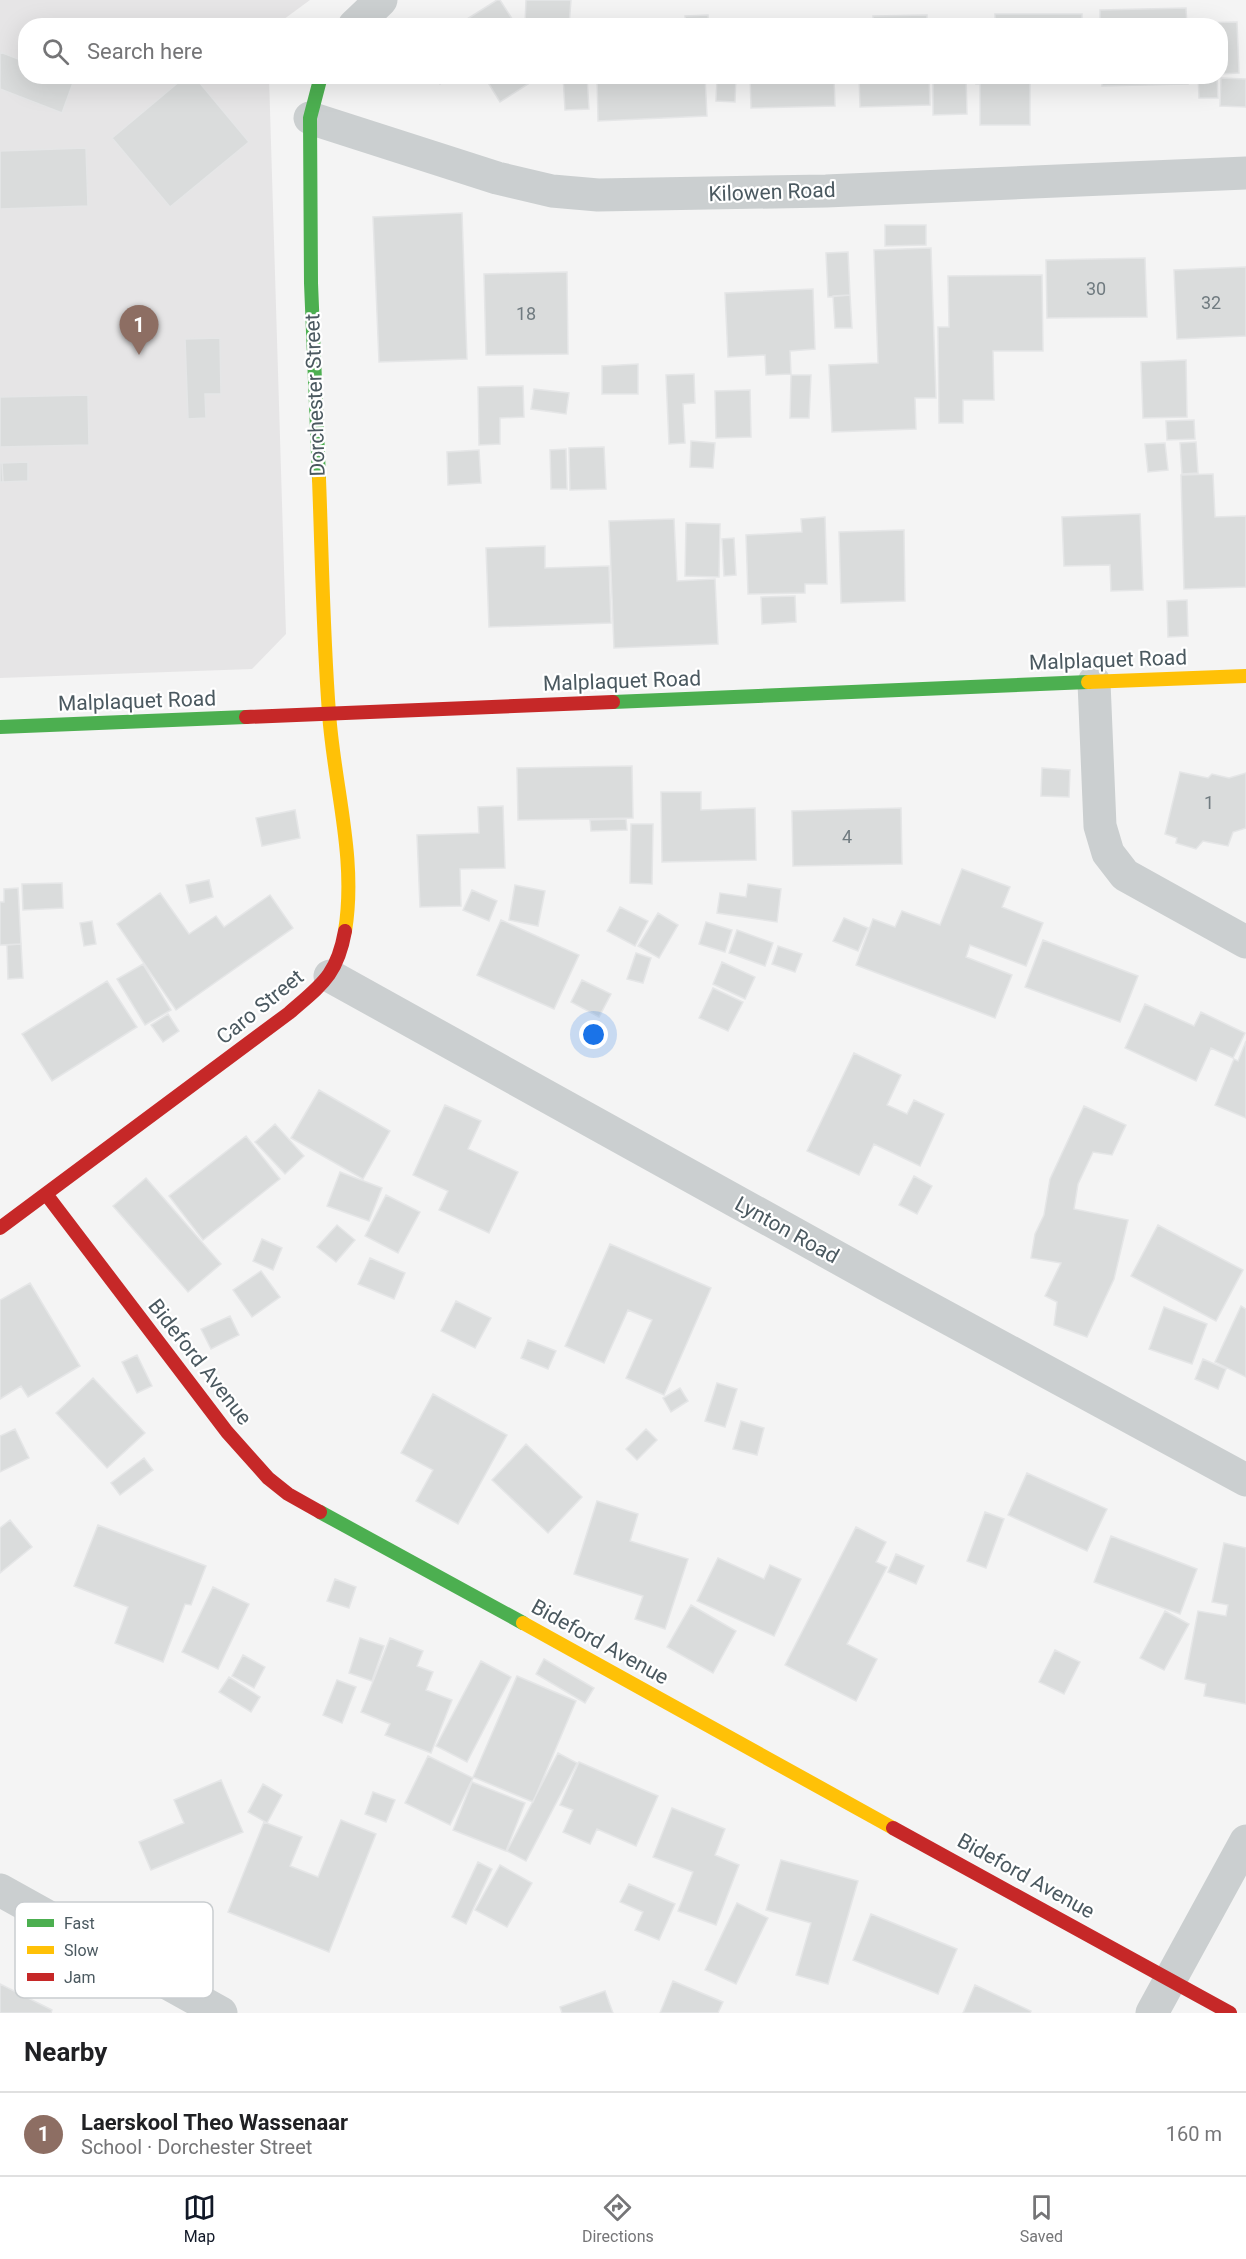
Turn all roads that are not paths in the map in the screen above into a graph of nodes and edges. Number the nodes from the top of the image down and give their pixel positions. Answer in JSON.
{"nodes":[{"id":1,"x":381,"y":0,"type":"edge"},
{"id":2,"x":362,"y":18,"type":"edge"},
{"id":3,"x":319,"y":84,"type":"edge"},
{"id":4,"x":310,"y":118,"type":"junction"},
{"id":5,"x":1246,"y":173,"type":"edge"},
{"id":6,"x":1246,"y":676,"type":"edge"},
{"id":7,"x":1094,"y":682,"type":"junction"},
{"id":8,"x":329,"y":715,"type":"junction"},
{"id":9,"x":0,"y":727,"type":"edge"},
{"id":10,"x":1246,"y":942,"type":"edge"},
{"id":11,"x":330,"y":976,"type":"junction"},
{"id":12,"x":46,"y":1194,"type":"junction"},
{"id":13,"x":0,"y":1228,"type":"edge"},
{"id":14,"x":1246,"y":1480,"type":"edge"},
{"id":15,"x":1246,"y":1841,"type":"edge"},
{"id":16,"x":0,"y":1890,"type":"edge"},
{"id":17,"x":22,"y":1902,"type":"edge"},
{"id":18,"x":1170,"y":1980,"type":"junction"},
{"id":19,"x":194,"y":1998,"type":"edge"},
{"id":20,"x":221,"y":2013,"type":"edge"},
{"id":21,"x":1152,"y":2013,"type":"edge"},
{"id":22,"x":1230,"y":2013,"type":"edge"}],
"edges":[{"from":1,"to":2,"type":"street"},
{"from":3,"to":4,"type":"street","name":"Dorchester Street"},
{"from":4,"to":5,"type":"street","name":"Kilowen Road"},
{"from":4,"to":8,"type":"street","name":"Dorchester Street"},
{"from":6,"to":7,"type":"street","name":"Malplaquet Road"},
{"from":7,"to":8,"type":"street","name":"Malplaquet Road"},
{"from":7,"to":10,"type":"street"},
{"from":8,"to":9,"type":"street","name":"Malplaquet Road"},
{"from":8,"to":11,"type":"street","name":"Caro Street"},
{"from":11,"to":12,"type":"street","name":"Caro Street"},
{"from":11,"to":14,"type":"street","name":"Lynton Road"},
{"from":12,"to":13,"type":"street","name":"Caro Street"},
{"from":12,"to":18,"type":"street","name":"Bideford Avenue"},
{"from":15,"to":18,"type":"street"},
{"from":16,"to":17,"type":"street"},
{"from":18,"to":21,"type":"street"},
{"from":18,"to":22,"type":"street","name":"Bideford Avenue"},
{"from":19,"to":20,"type":"street"}]}
